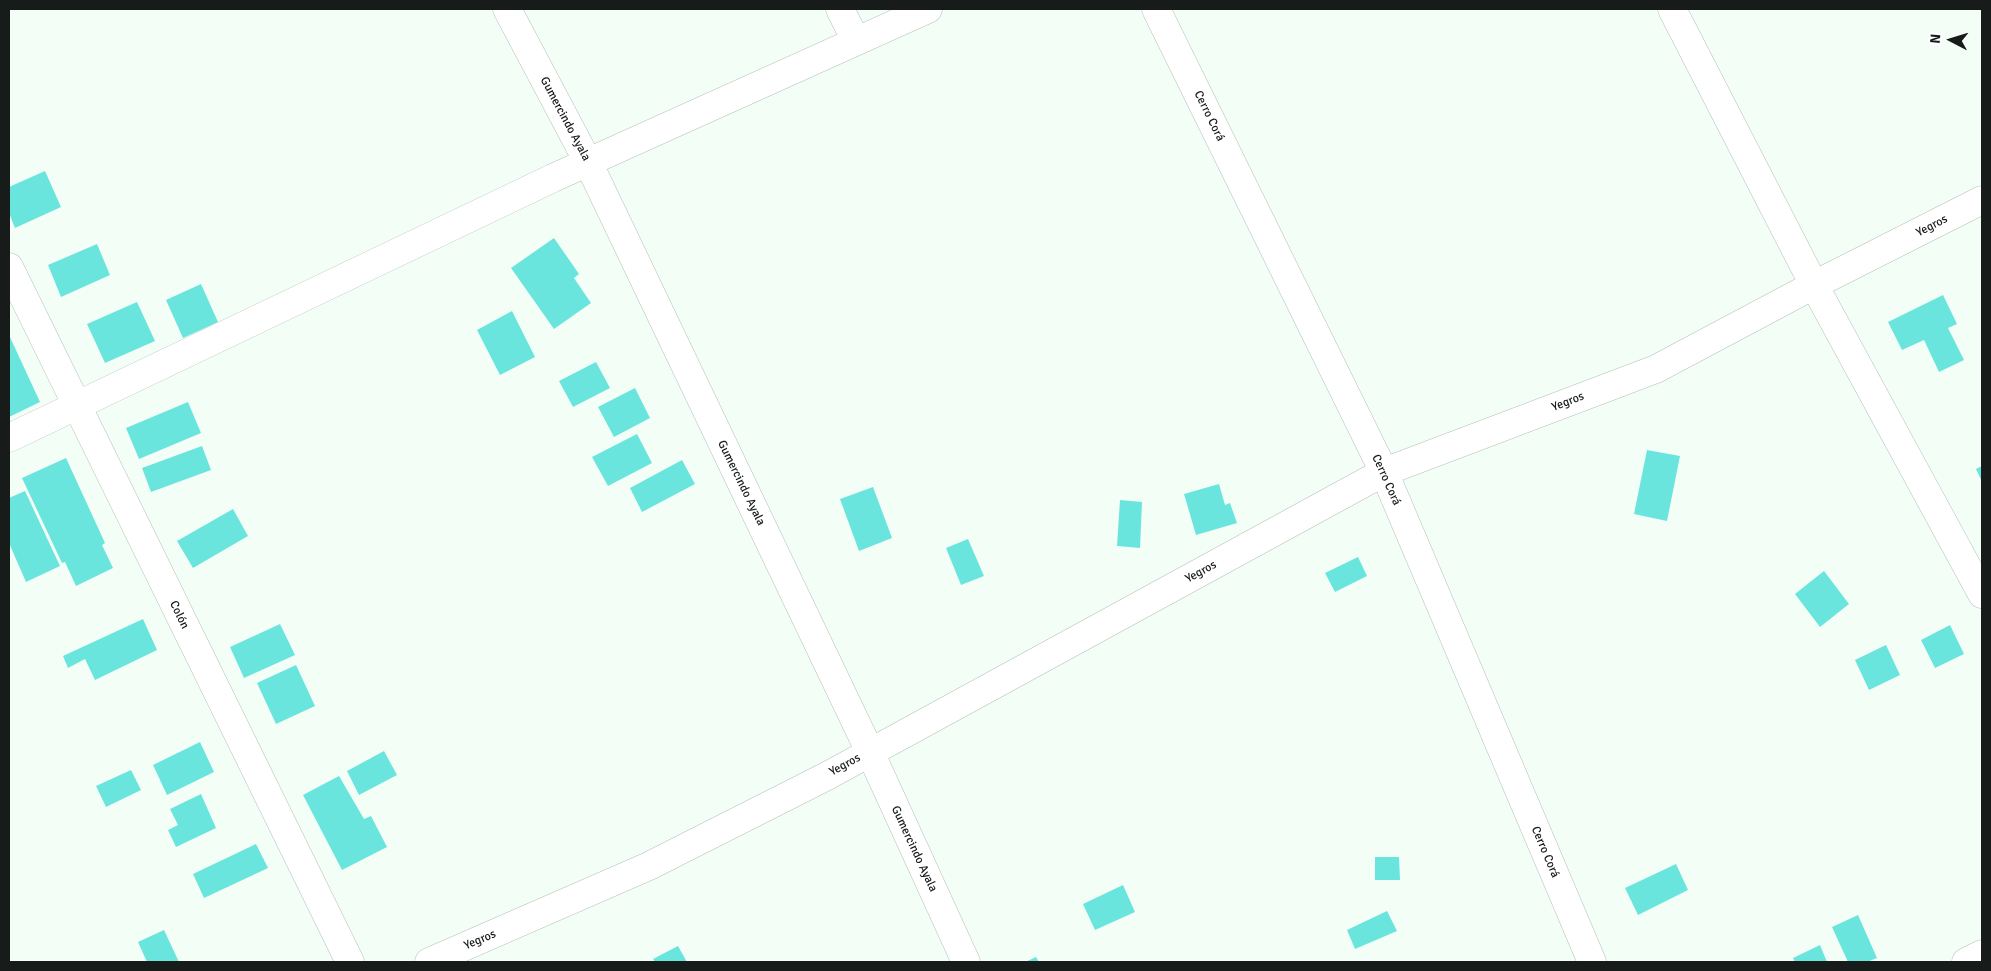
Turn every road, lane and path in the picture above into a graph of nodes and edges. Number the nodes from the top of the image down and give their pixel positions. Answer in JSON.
{"nodes":[{"id":1,"x":507,"y":9,"type":"edge"},
{"id":2,"x":840,"y":9,"type":"edge"},
{"id":3,"x":928,"y":9,"type":"edge"},
{"id":4,"x":1156,"y":9,"type":"edge"},
{"id":5,"x":1672,"y":9,"type":"edge"},
{"id":6,"x":856,"y":42,"type":"junction"},
{"id":7,"x":588,"y":162,"type":"junction"},
{"id":8,"x":1982,"y":200,"type":"edge"},
{"id":9,"x":9,"y":267,"type":"edge"},
{"id":10,"x":1814,"y":285,"type":"junction"},
{"id":11,"x":77,"y":405,"type":"junction"},
{"id":12,"x":9,"y":438,"type":"edge"},
{"id":13,"x":1384,"y":472,"type":"junction"},
{"id":14,"x":1982,"y":594,"type":"edge"},
{"id":15,"x":870,"y":752,"type":"junction"},
{"id":16,"x":1982,"y":954,"type":"edge"},
{"id":17,"x":350,"y":962,"type":"edge"},
{"id":18,"x":428,"y":962,"type":"edge"},
{"id":19,"x":966,"y":962,"type":"edge"},
{"id":20,"x":1592,"y":962,"type":"edge"},
{"id":21,"x":1966,"y":962,"type":"edge"}],
"edges":[{"from":1,"to":7,"type":"street","name":"Gumercindo Ayala"},
{"from":2,"to":6,"type":"street"},
{"from":3,"to":6,"type":"street"},
{"from":4,"to":13,"type":"street","name":"Cerro Corá"},
{"from":5,"to":10,"type":"street"},
{"from":6,"to":7,"type":"street"},
{"from":7,"to":11,"type":"street"},
{"from":7,"to":15,"type":"street","name":"Gumercindo Ayala"},
{"from":8,"to":10,"type":"street","name":"Yegros"},
{"from":9,"to":11,"type":"street","name":"Colón"},
{"from":10,"to":13,"type":"street","name":"Yegros"},
{"from":10,"to":14,"type":"street"},
{"from":11,"to":12,"type":"street"},
{"from":11,"to":17,"type":"street","name":"Colón"},
{"from":13,"to":15,"type":"street","name":"Yegros"},
{"from":13,"to":20,"type":"street","name":"Cerro Corá"},
{"from":15,"to":18,"type":"street","name":"Yegros"},
{"from":15,"to":19,"type":"street","name":"Gumercindo Ayala"},
{"from":16,"to":21,"type":"street"}]}
